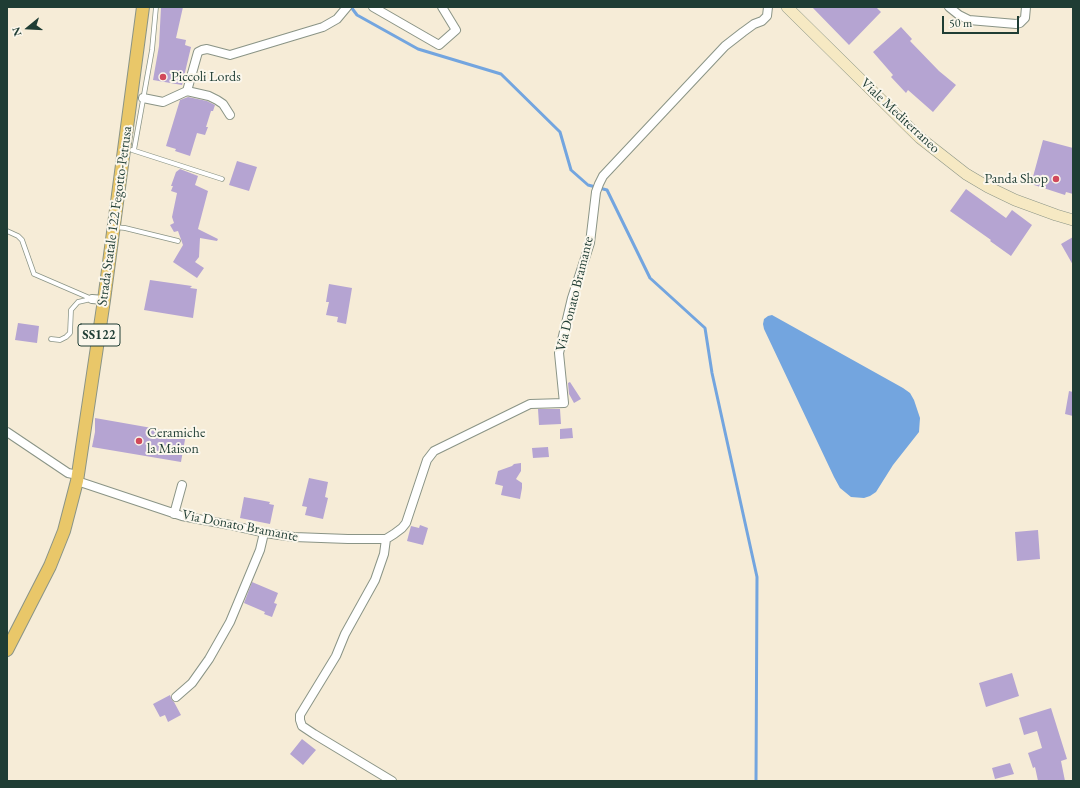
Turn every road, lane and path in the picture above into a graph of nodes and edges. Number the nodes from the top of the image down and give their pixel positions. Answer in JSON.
{"nodes":[{"id":1,"x":143,"y":7,"type":"edge"},
{"id":2,"x":156,"y":7,"type":"edge"},
{"id":3,"x":347,"y":7,"type":"edge"},
{"id":4,"x":373,"y":7,"type":"edge"},
{"id":5,"x":442,"y":7,"type":"edge"},
{"id":6,"x":768,"y":7,"type":"edge"},
{"id":7,"x":787,"y":7,"type":"edge"},
{"id":8,"x":949,"y":7,"type":"edge"},
{"id":9,"x":1026,"y":7,"type":"edge"},
{"id":10,"x":187,"y":91,"type":"junction"},
{"id":11,"x":143,"y":98,"type":"junction"},
{"id":12,"x":230,"y":115,"type":"dead end"},
{"id":13,"x":129,"y":150,"type":"junction"},
{"id":14,"x":222,"y":179,"type":"dead end"},
{"id":15,"x":1073,"y":220,"type":"edge"},
{"id":16,"x":114,"y":227,"type":"junction"},
{"id":17,"x":7,"y":231,"type":"edge"},
{"id":18,"x":178,"y":241,"type":"dead end"},
{"id":19,"x":92,"y":299,"type":"junction"},
{"id":20,"x":104,"y":300,"type":"junction"},
{"id":21,"x":51,"y":339,"type":"dead end"},
{"id":22,"x":7,"y":432,"type":"edge"},
{"id":23,"x":77,"y":478,"type":"junction"},
{"id":24,"x":182,"y":485,"type":"dead end"},
{"id":25,"x":174,"y":514,"type":"junction"},
{"id":26,"x":264,"y":533,"type":"junction"},
{"id":27,"x":386,"y":539,"type":"junction"},
{"id":28,"x":7,"y":650,"type":"edge"},
{"id":29,"x":176,"y":696,"type":"dead end"},
{"id":30,"x":392,"y":781,"type":"edge"}],
"edges":[{"from":1,"to":13,"type":"main road","name":"Strada Statale 122 Fegotto-Petrusa","number":"SS122"},
{"from":2,"to":11,"type":"lane"},
{"from":3,"to":10,"type":"street"},
{"from":4,"to":5,"type":"street"},
{"from":6,"to":27,"type":"street","name":"Via Donato Bramante"},
{"from":7,"to":15,"type":"street","name":"Viale Mediterraneo"},
{"from":8,"to":9,"type":"street"},
{"from":10,"to":11,"type":"street"},
{"from":10,"to":12,"type":"street"},
{"from":11,"to":13,"type":"lane"},
{"from":13,"to":14,"type":"lane"},
{"from":13,"to":16,"type":"main road","name":"Strada Statale 122 Fegotto-Petrusa","number":"SS122"},
{"from":16,"to":18,"type":"lane"},
{"from":16,"to":20,"type":"main road","name":"Strada Statale 122 Fegotto-Petrusa","number":"SS122"},
{"from":17,"to":19,"type":"lane"},
{"from":19,"to":20,"type":"street"},
{"from":19,"to":21,"type":"lane"},
{"from":20,"to":23,"type":"main road","name":"Strada Statale 122 Fegotto-Petrusa","number":"SS122"},
{"from":22,"to":23,"type":"street","name":"Via Donato Bramante"},
{"from":23,"to":25,"type":"street","name":"Via Donato Bramante"},
{"from":23,"to":28,"type":"main road","name":"Strada Statale 122 Fegotto-Petrusa","number":"SS122"},
{"from":24,"to":25,"type":"street"},
{"from":25,"to":26,"type":"street","name":"Via Donato Bramante"},
{"from":26,"to":27,"type":"street","name":"Via Donato Bramante"},
{"from":26,"to":29,"type":"street"},
{"from":27,"to":30,"type":"street"}]}
